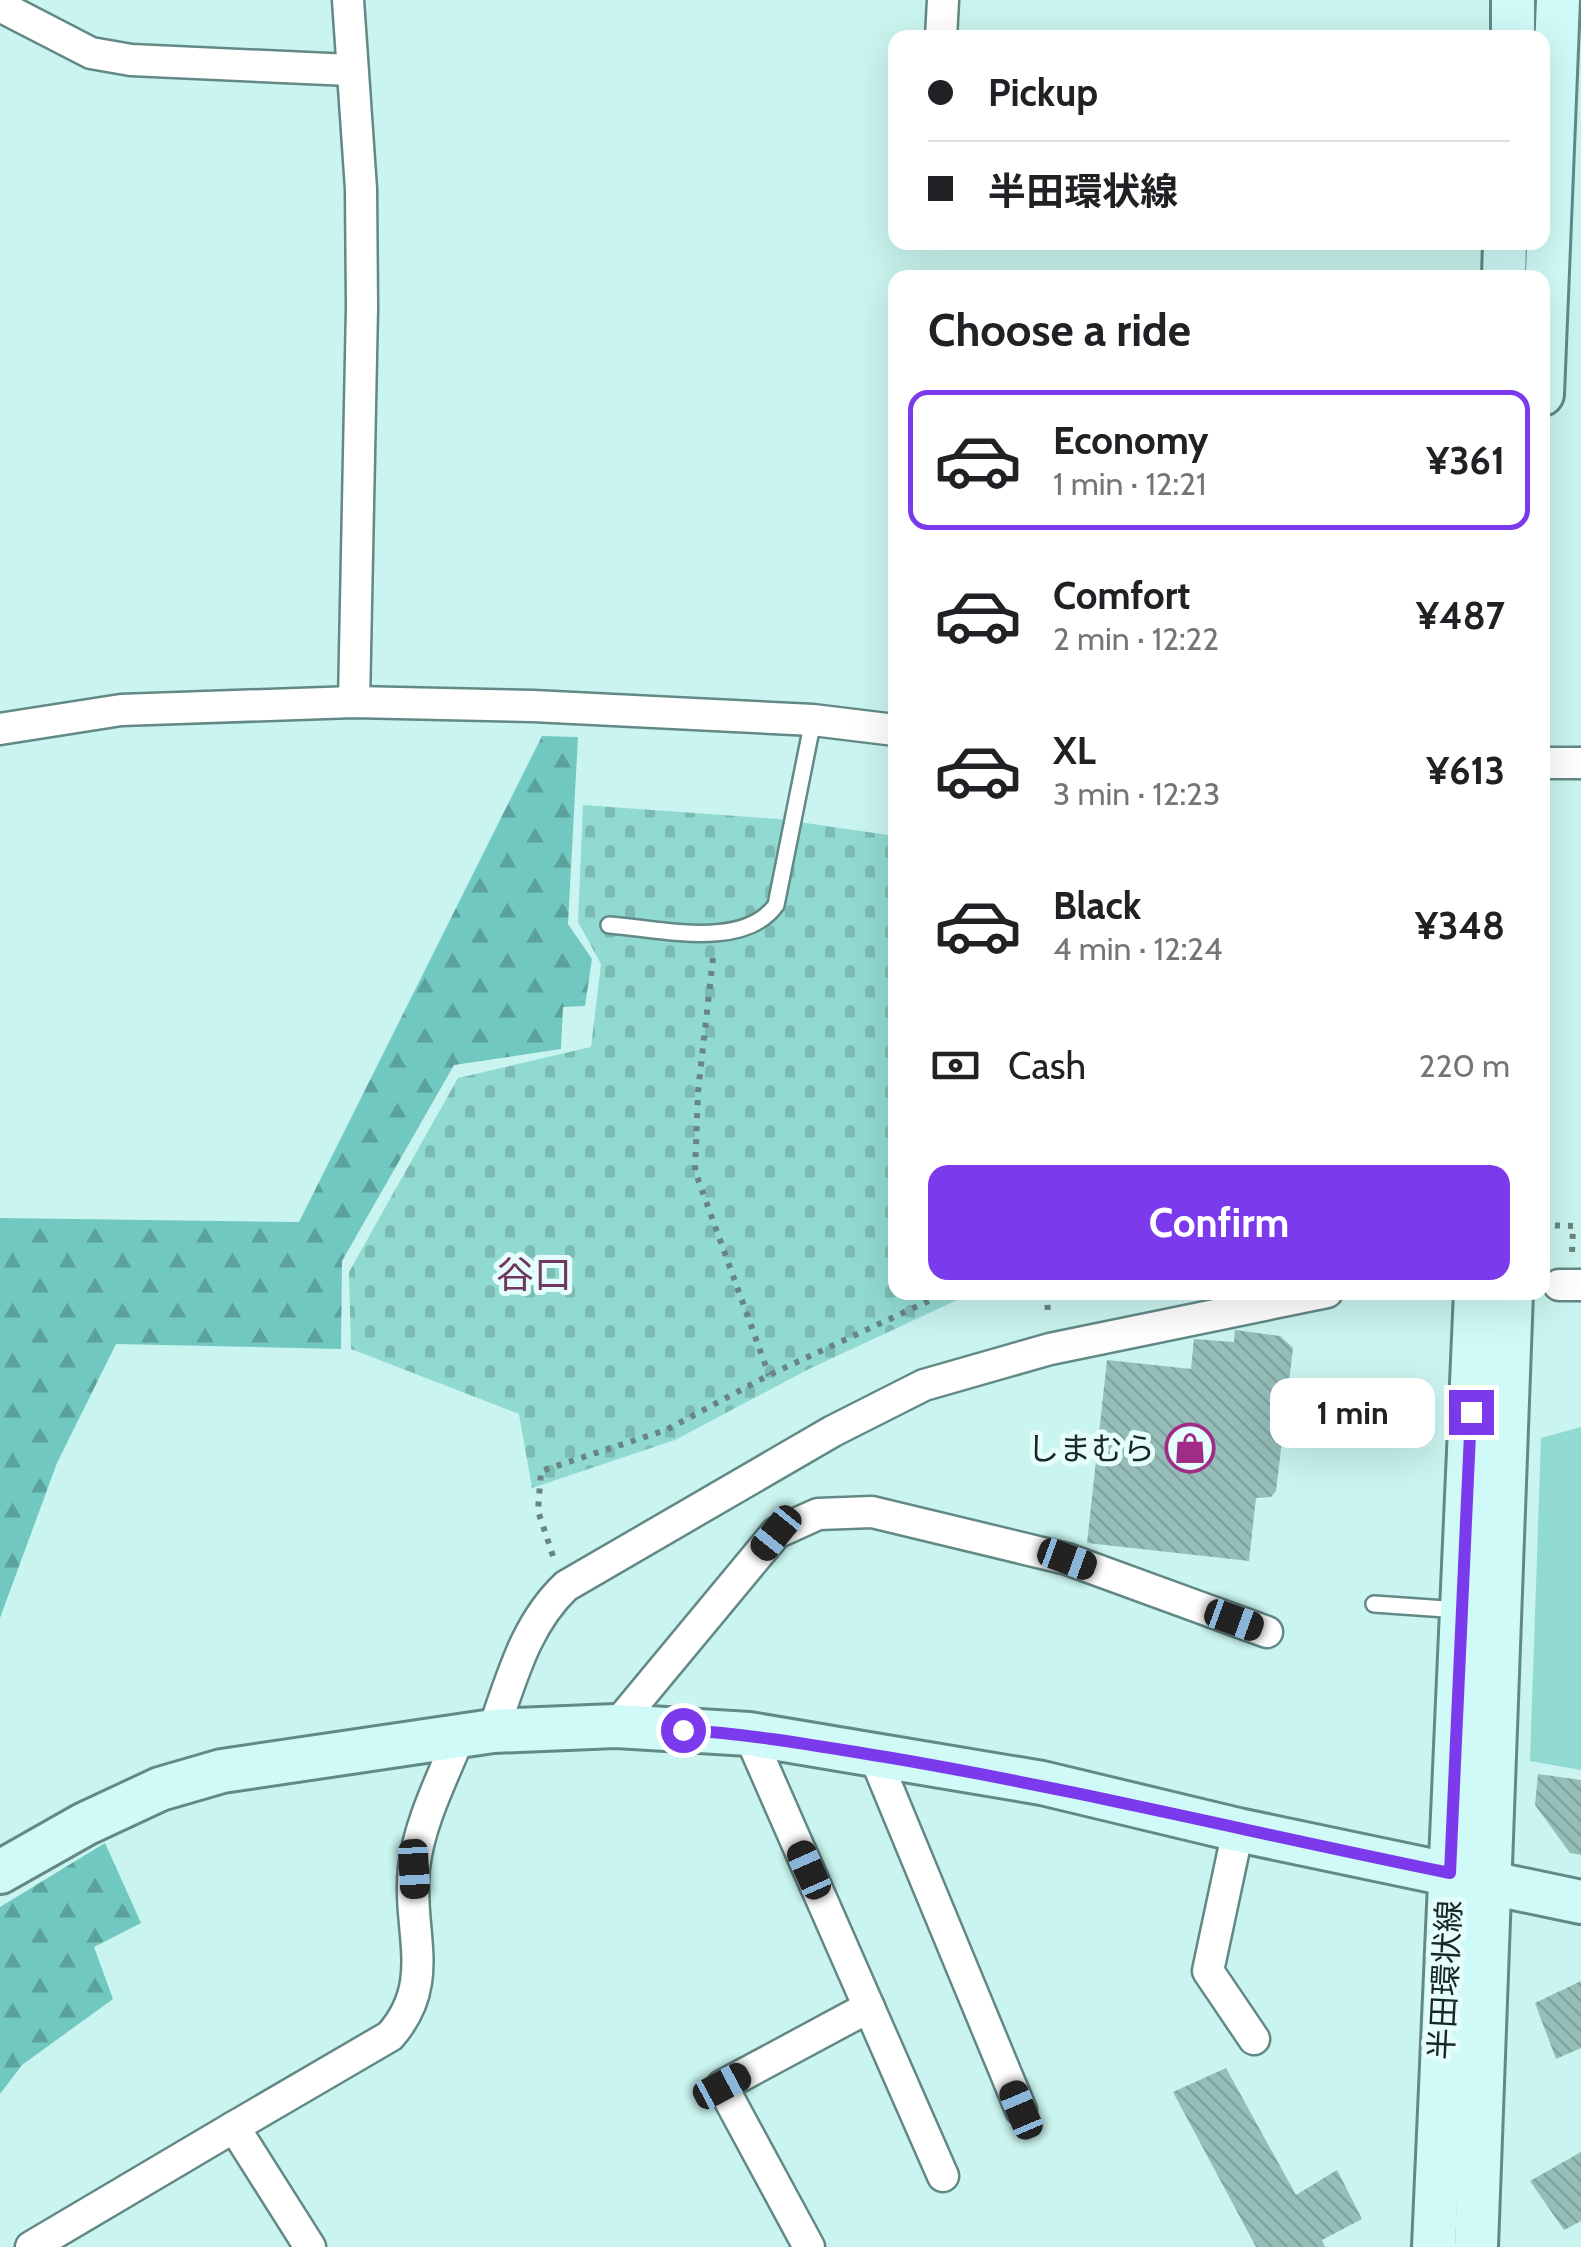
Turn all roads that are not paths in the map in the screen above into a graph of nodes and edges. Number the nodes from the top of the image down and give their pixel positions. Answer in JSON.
{"nodes":[{"id":1,"x":348,"y":0,"type":"edge"},
{"id":2,"x":944,"y":0,"type":"edge"},
{"id":3,"x":1513,"y":0,"type":"edge"},
{"id":4,"x":1558,"y":0,"type":"edge"},
{"id":5,"x":0,"y":6,"type":"edge"},
{"id":6,"x":942,"y":30,"type":"edge"},
{"id":7,"x":1513,"y":30,"type":"edge"},
{"id":8,"x":350,"y":70,"type":"junction"},
{"id":9,"x":1550,"y":197,"type":"edge"},
{"id":10,"x":354,"y":702,"type":"junction"},
{"id":11,"x":813,"y":720,"type":"junction"},
{"id":12,"x":0,"y":729,"type":"edge"},
{"id":13,"x":888,"y":729,"type":"edge"},
{"id":14,"x":1550,"y":763,"type":"edge"},
{"id":15,"x":1581,"y":764,"type":"edge"},
{"id":16,"x":609,"y":925,"type":"dead end"},
{"id":17,"x":1288,"y":1300,"type":"edge"},
{"id":18,"x":1476,"y":1300,"type":"edge"},
{"id":19,"x":1510,"y":1300,"type":"edge"},
{"id":20,"x":1374,"y":1604,"type":"dead end"},
{"id":21,"x":1462,"y":1610,"type":"junction"},
{"id":22,"x":1267,"y":1632,"type":"dead end"},
{"id":23,"x":616,"y":1726,"type":"junction"},
{"id":24,"x":476,"y":1734,"type":"junction"},
{"id":25,"x":750,"y":1734,"type":"junction"},
{"id":26,"x":874,"y":1756,"type":"junction"},
{"id":27,"x":1238,"y":1830,"type":"junction"},
{"id":28,"x":0,"y":1872,"type":"edge"},
{"id":29,"x":1470,"y":1877,"type":"junction"},
{"id":30,"x":1581,"y":1902,"type":"edge"},
{"id":31,"x":869,"y":2007,"type":"junction"},
{"id":32,"x":1254,"y":2039,"type":"dead end"},
{"id":33,"x":1021,"y":2110,"type":"dead end"},
{"id":34,"x":234,"y":2127,"type":"junction"},
{"id":35,"x":943,"y":2176,"type":"dead end"},
{"id":36,"x":31,"y":2247,"type":"edge"},
{"id":37,"x":310,"y":2247,"type":"edge"},
{"id":38,"x":809,"y":2247,"type":"edge"},
{"id":39,"x":1434,"y":2247,"type":"edge"},
{"id":40,"x":1476,"y":2247,"type":"edge"}],
"edges":[{"from":1,"to":8,"type":"street"},
{"from":2,"to":6,"type":"street"},
{"from":3,"to":7,"type":"main road"},
{"from":4,"to":9,"type":"main road"},
{"from":5,"to":8,"type":"street"},
{"from":8,"to":10,"type":"street"},
{"from":10,"to":11,"type":"street"},
{"from":10,"to":12,"type":"street"},
{"from":11,"to":13,"type":"street"},
{"from":11,"to":16,"type":"lane"},
{"from":14,"to":15,"type":"street"},
{"from":17,"to":24,"type":"street"},
{"from":18,"to":21,"type":"main road","name":"半田環状線"},
{"from":19,"to":29,"type":"main road","name":"半田環状線"},
{"from":20,"to":21,"type":"lane"},
{"from":21,"to":29,"type":"main road","name":"半田環状線"},
{"from":22,"to":23,"type":"street"},
{"from":23,"to":24,"type":"main road"},
{"from":23,"to":25,"type":"main road"},
{"from":24,"to":28,"type":"main road"},
{"from":24,"to":34,"type":"street"},
{"from":25,"to":26,"type":"main road"},
{"from":25,"to":31,"type":"street"},
{"from":26,"to":27,"type":"main road"},
{"from":26,"to":33,"type":"street"},
{"from":27,"to":29,"type":"main road"},
{"from":27,"to":32,"type":"street"},
{"from":29,"to":30,"type":"main road"},
{"from":29,"to":39,"type":"main road","name":"半田環状線"},
{"from":29,"to":40,"type":"main road","name":"半田環状線"},
{"from":31,"to":35,"type":"street"},
{"from":31,"to":38,"type":"street"},
{"from":34,"to":36,"type":"street"},
{"from":34,"to":37,"type":"street"}]}
